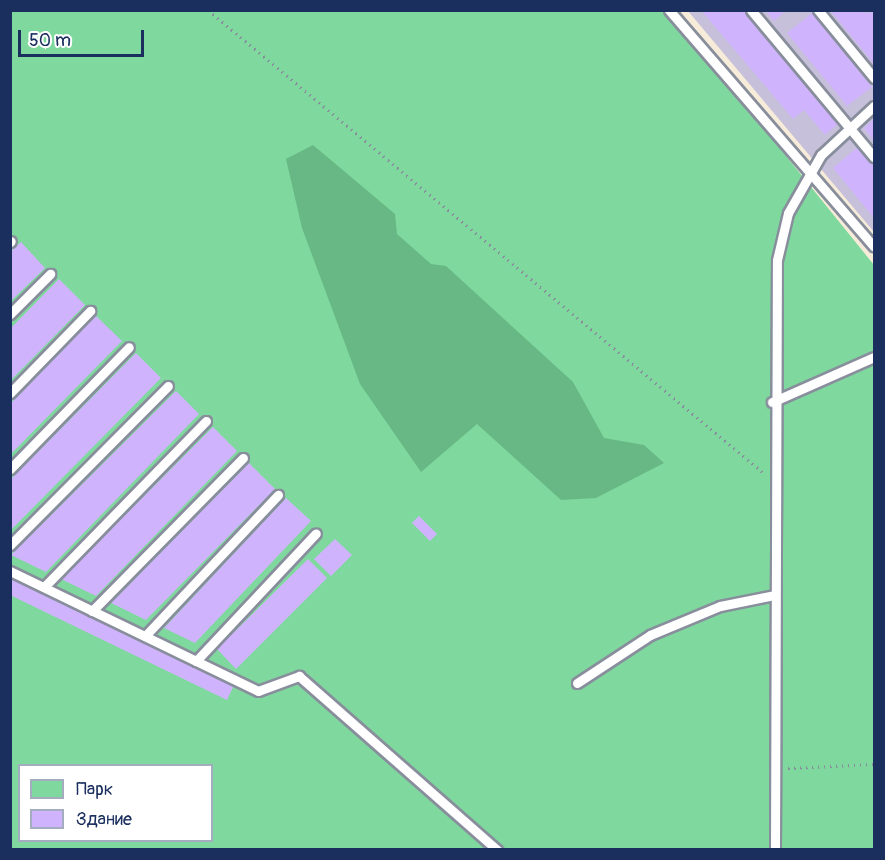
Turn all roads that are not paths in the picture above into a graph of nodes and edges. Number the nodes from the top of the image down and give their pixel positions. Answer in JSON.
{"nodes":[{"id":1,"x":669,"y":10,"type":"edge"},
{"id":2,"x":752,"y":10,"type":"edge"},
{"id":3,"x":818,"y":10,"type":"edge"},
{"id":4,"x":874,"y":78,"type":"edge"},
{"id":5,"x":874,"y":106,"type":"edge"},
{"id":6,"x":850,"y":128,"type":"junction"},
{"id":7,"x":874,"y":157,"type":"edge"},
{"id":8,"x":813,"y":172,"type":"junction"},
{"id":9,"x":874,"y":248,"type":"edge"},
{"id":10,"x":50,"y":274,"type":"dead end"},
{"id":11,"x":90,"y":311,"type":"dead end"},
{"id":12,"x":10,"y":314,"type":"edge"},
{"id":13,"x":129,"y":347,"type":"dead end"},
{"id":14,"x":874,"y":357,"type":"edge"},
{"id":15,"x":168,"y":386,"type":"dead end"},
{"id":16,"x":10,"y":393,"type":"edge"},
{"id":17,"x":772,"y":402,"type":"junction"},
{"id":18,"x":206,"y":421,"type":"dead end"},
{"id":19,"x":243,"y":458,"type":"dead end"},
{"id":20,"x":10,"y":469,"type":"edge"},
{"id":21,"x":278,"y":495,"type":"dead end"},
{"id":22,"x":316,"y":533,"type":"dead end"},
{"id":23,"x":10,"y":545,"type":"edge"},
{"id":24,"x":10,"y":570,"type":"edge"},
{"id":25,"x":44,"y":587,"type":"junction"},
{"id":26,"x":774,"y":595,"type":"junction"},
{"id":27,"x":92,"y":611,"type":"junction"},
{"id":28,"x":145,"y":636,"type":"junction"},
{"id":29,"x":196,"y":661,"type":"junction"},
{"id":30,"x":578,"y":683,"type":"dead end"},
{"id":31,"x":498,"y":849,"type":"edge"},
{"id":32,"x":775,"y":849,"type":"edge"}],
"edges":[{"from":1,"to":8,"type":"lane"},
{"from":2,"to":6,"type":"lane"},
{"from":3,"to":4,"type":"lane"},
{"from":5,"to":6,"type":"lane"},
{"from":6,"to":7,"type":"lane"},
{"from":6,"to":8,"type":"lane"},
{"from":8,"to":9,"type":"lane"},
{"from":8,"to":17,"type":"lane"},
{"from":10,"to":12,"type":"lane"},
{"from":11,"to":16,"type":"lane"},
{"from":13,"to":20,"type":"lane"},
{"from":14,"to":17,"type":"lane"},
{"from":15,"to":23,"type":"lane"},
{"from":17,"to":26,"type":"lane"},
{"from":18,"to":25,"type":"lane"},
{"from":19,"to":27,"type":"lane"},
{"from":21,"to":28,"type":"lane"},
{"from":22,"to":29,"type":"lane"},
{"from":24,"to":25,"type":"lane"},
{"from":25,"to":27,"type":"lane"},
{"from":26,"to":30,"type":"lane"},
{"from":26,"to":32,"type":"lane"},
{"from":27,"to":28,"type":"lane"},
{"from":28,"to":29,"type":"lane"},
{"from":29,"to":31,"type":"lane"}]}
